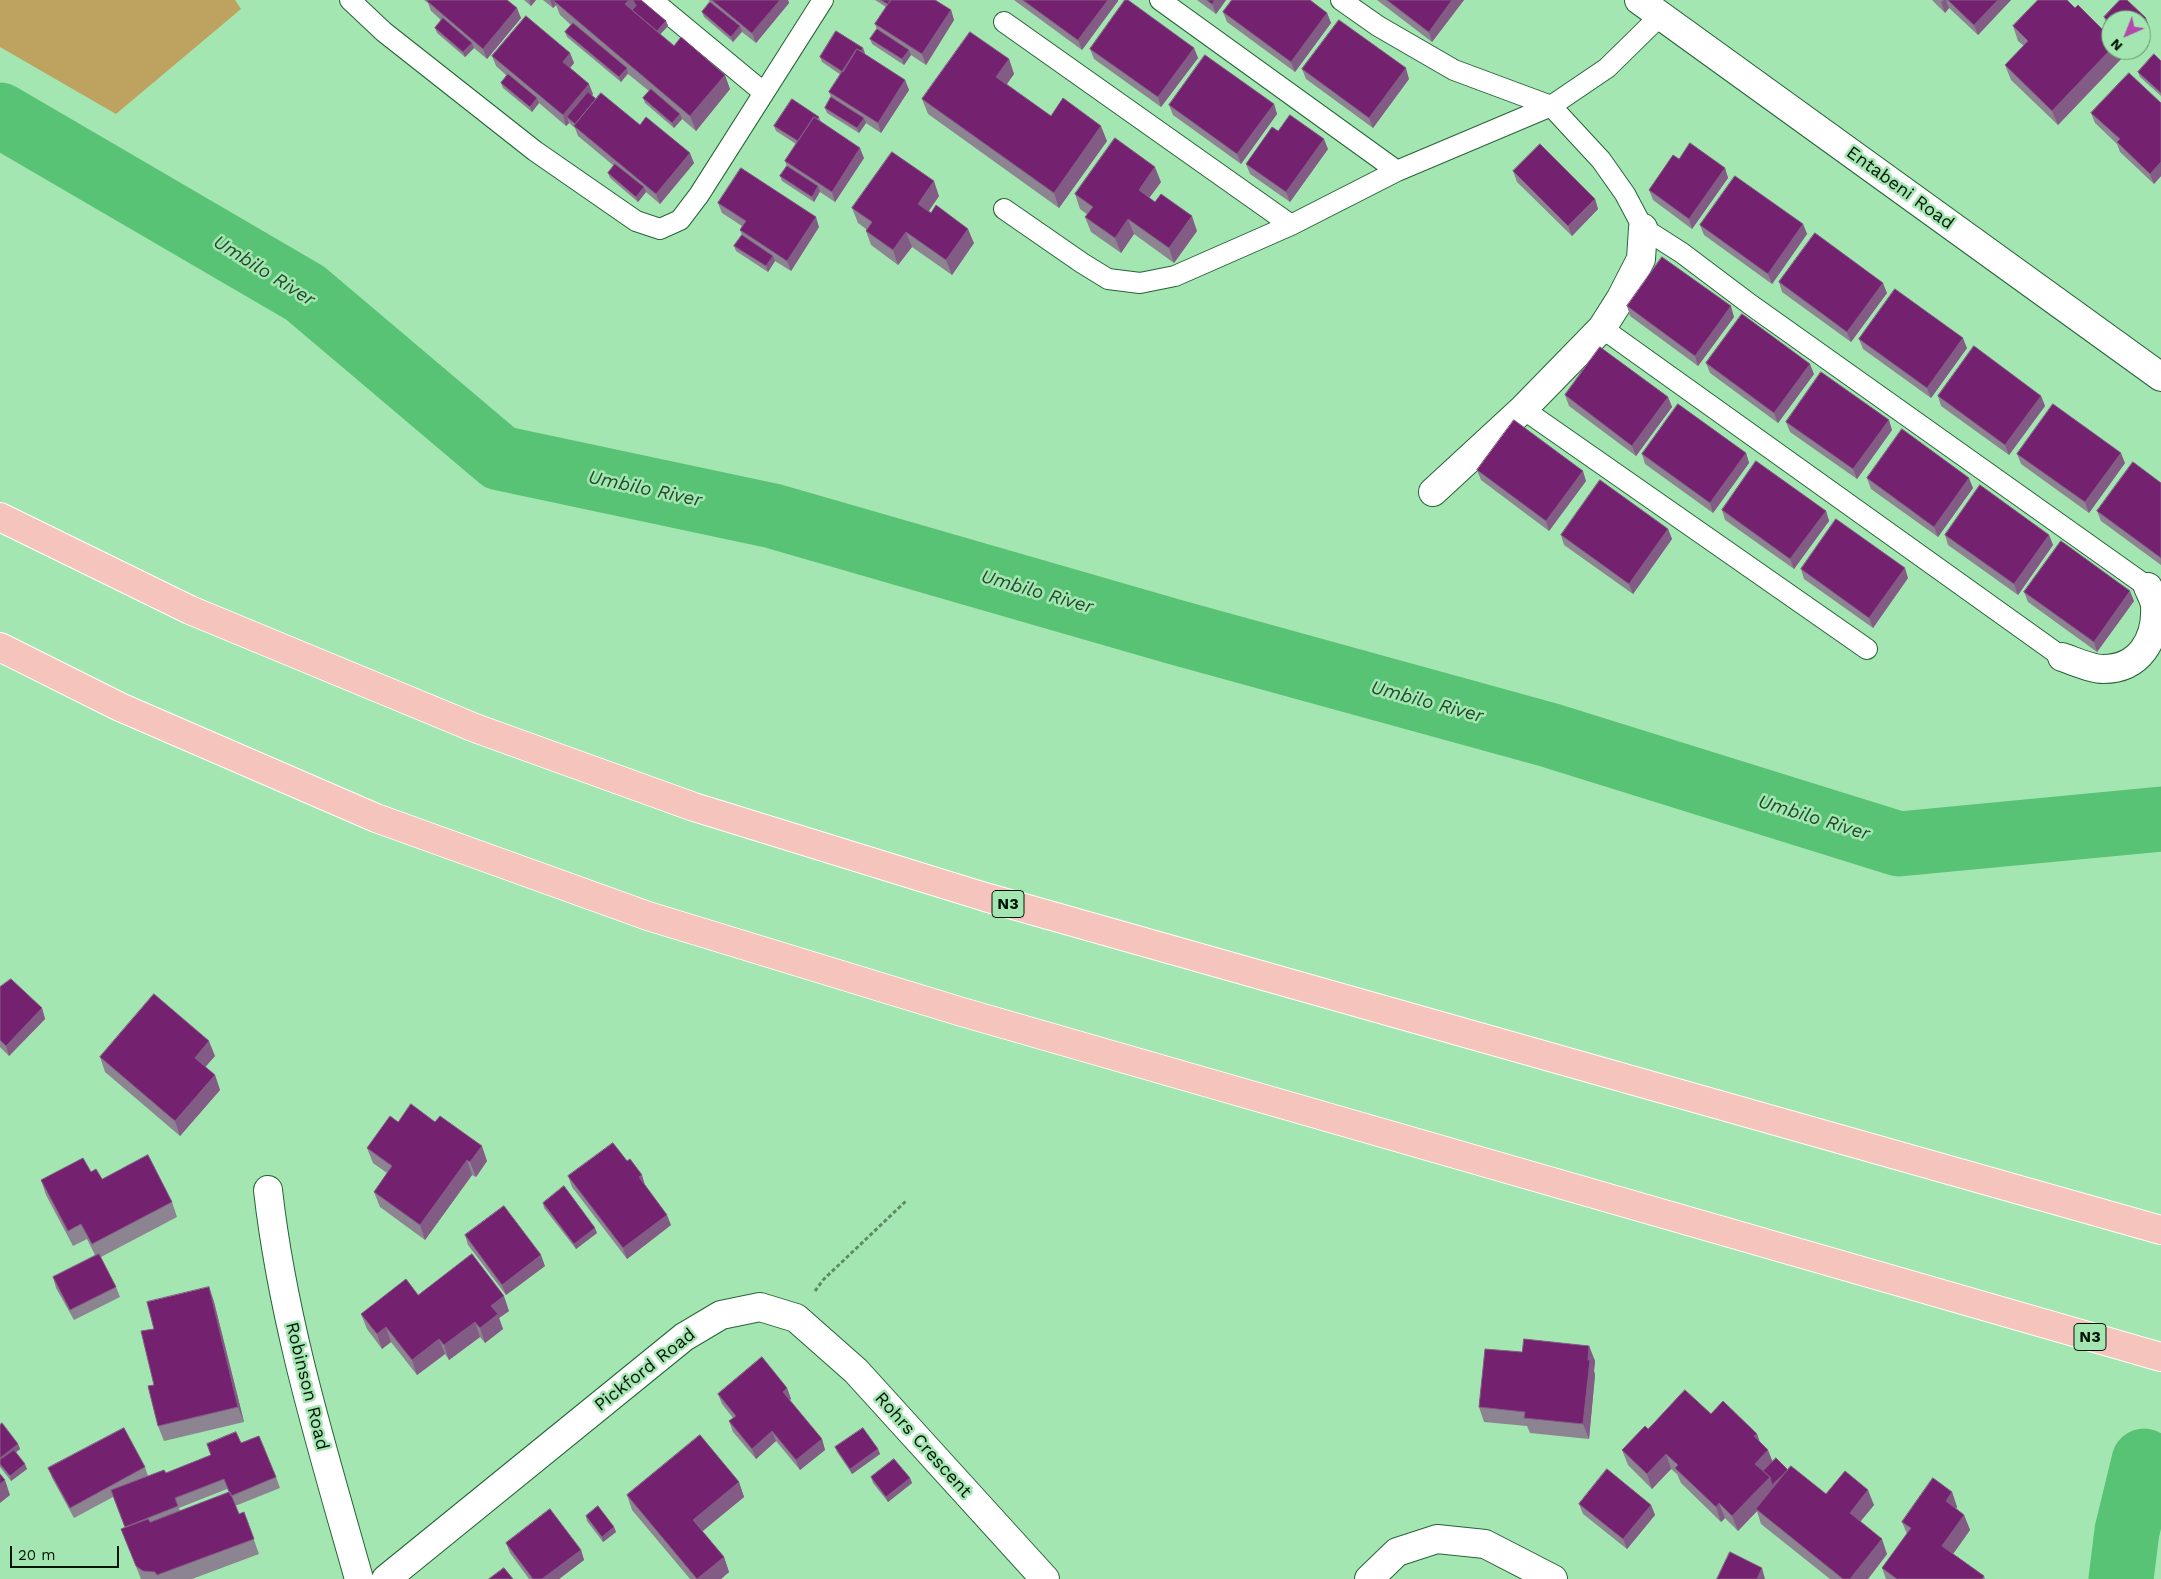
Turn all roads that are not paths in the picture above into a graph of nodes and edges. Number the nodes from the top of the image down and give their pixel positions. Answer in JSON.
{"nodes":[{"id":1,"x":350,"y":0,"type":"edge"},
{"id":2,"x":652,"y":0,"type":"edge"},
{"id":3,"x":823,"y":0,"type":"edge"},
{"id":4,"x":1160,"y":0,"type":"edge"},
{"id":5,"x":1341,"y":0,"type":"edge"},
{"id":6,"x":1650,"y":8,"type":"edge"},
{"id":7,"x":1004,"y":22,"type":"dead end"},
{"id":8,"x":763,"y":92,"type":"junction"},
{"id":9,"x":1551,"y":106,"type":"junction"},
{"id":10,"x":1397,"y":171,"type":"junction"},
{"id":11,"x":1004,"y":209,"type":"dead end"},
{"id":12,"x":1291,"y":225,"type":"junction"},
{"id":13,"x":1643,"y":228,"type":"junction"},
{"id":14,"x":1602,"y":328,"type":"junction"},
{"id":15,"x":2161,"y":377,"type":"edge"},
{"id":16,"x":1523,"y":410,"type":"junction"},
{"id":17,"x":1433,"y":492,"type":"dead end"},
{"id":18,"x":0,"y":517,"type":"edge"},
{"id":19,"x":2148,"y":587,"type":"joint"},
{"id":20,"x":0,"y":647,"type":"edge"},
{"id":21,"x":1866,"y":649,"type":"dead end"},
{"id":22,"x":2062,"y":657,"type":"joint"},
{"id":23,"x":268,"y":1190,"type":"dead end"},
{"id":24,"x":2161,"y":1230,"type":"edge"},
{"id":25,"x":796,"y":1318,"type":"joint"},
{"id":26,"x":2161,"y":1357,"type":"edge"},
{"id":27,"x":359,"y":1579,"type":"edge"},
{"id":28,"x":386,"y":1579,"type":"edge"},
{"id":29,"x":1045,"y":1579,"type":"edge"},
{"id":30,"x":1369,"y":1579,"type":"edge"},
{"id":31,"x":1553,"y":1579,"type":"edge"}],
"edges":[{"from":1,"to":8,"type":"lane"},
{"from":2,"to":8,"type":"lane"},
{"from":3,"to":8,"type":"lane"},
{"from":4,"to":10,"type":"lane"},
{"from":5,"to":9,"type":"lane"},
{"from":6,"to":9,"type":"lane"},
{"from":6,"to":15,"type":"street","name":"Entabeni Road"},
{"from":7,"to":12,"type":"lane"},
{"from":9,"to":10,"type":"lane"},
{"from":9,"to":13,"type":"lane"},
{"from":10,"to":12,"type":"lane"},
{"from":11,"to":12,"type":"lane"},
{"from":13,"to":14,"type":"street"},
{"from":13,"to":19,"type":"lane"},
{"from":14,"to":16,"type":"street"},
{"from":14,"to":22,"type":"lane"},
{"from":16,"to":17,"type":"street"},
{"from":16,"to":21,"type":"lane"},
{"from":18,"to":24,"type":"highway","number":"N3"},
{"from":19,"to":22,"type":"street"},
{"from":20,"to":26,"type":"highway","number":"N3"},
{"from":23,"to":27,"type":"street","name":"Robinson Road"},
{"from":25,"to":28,"type":"street","name":"Pickford Road"},
{"from":25,"to":29,"type":"street","name":"Rohrs Crescent"},
{"from":30,"to":31,"type":"street"}]}
